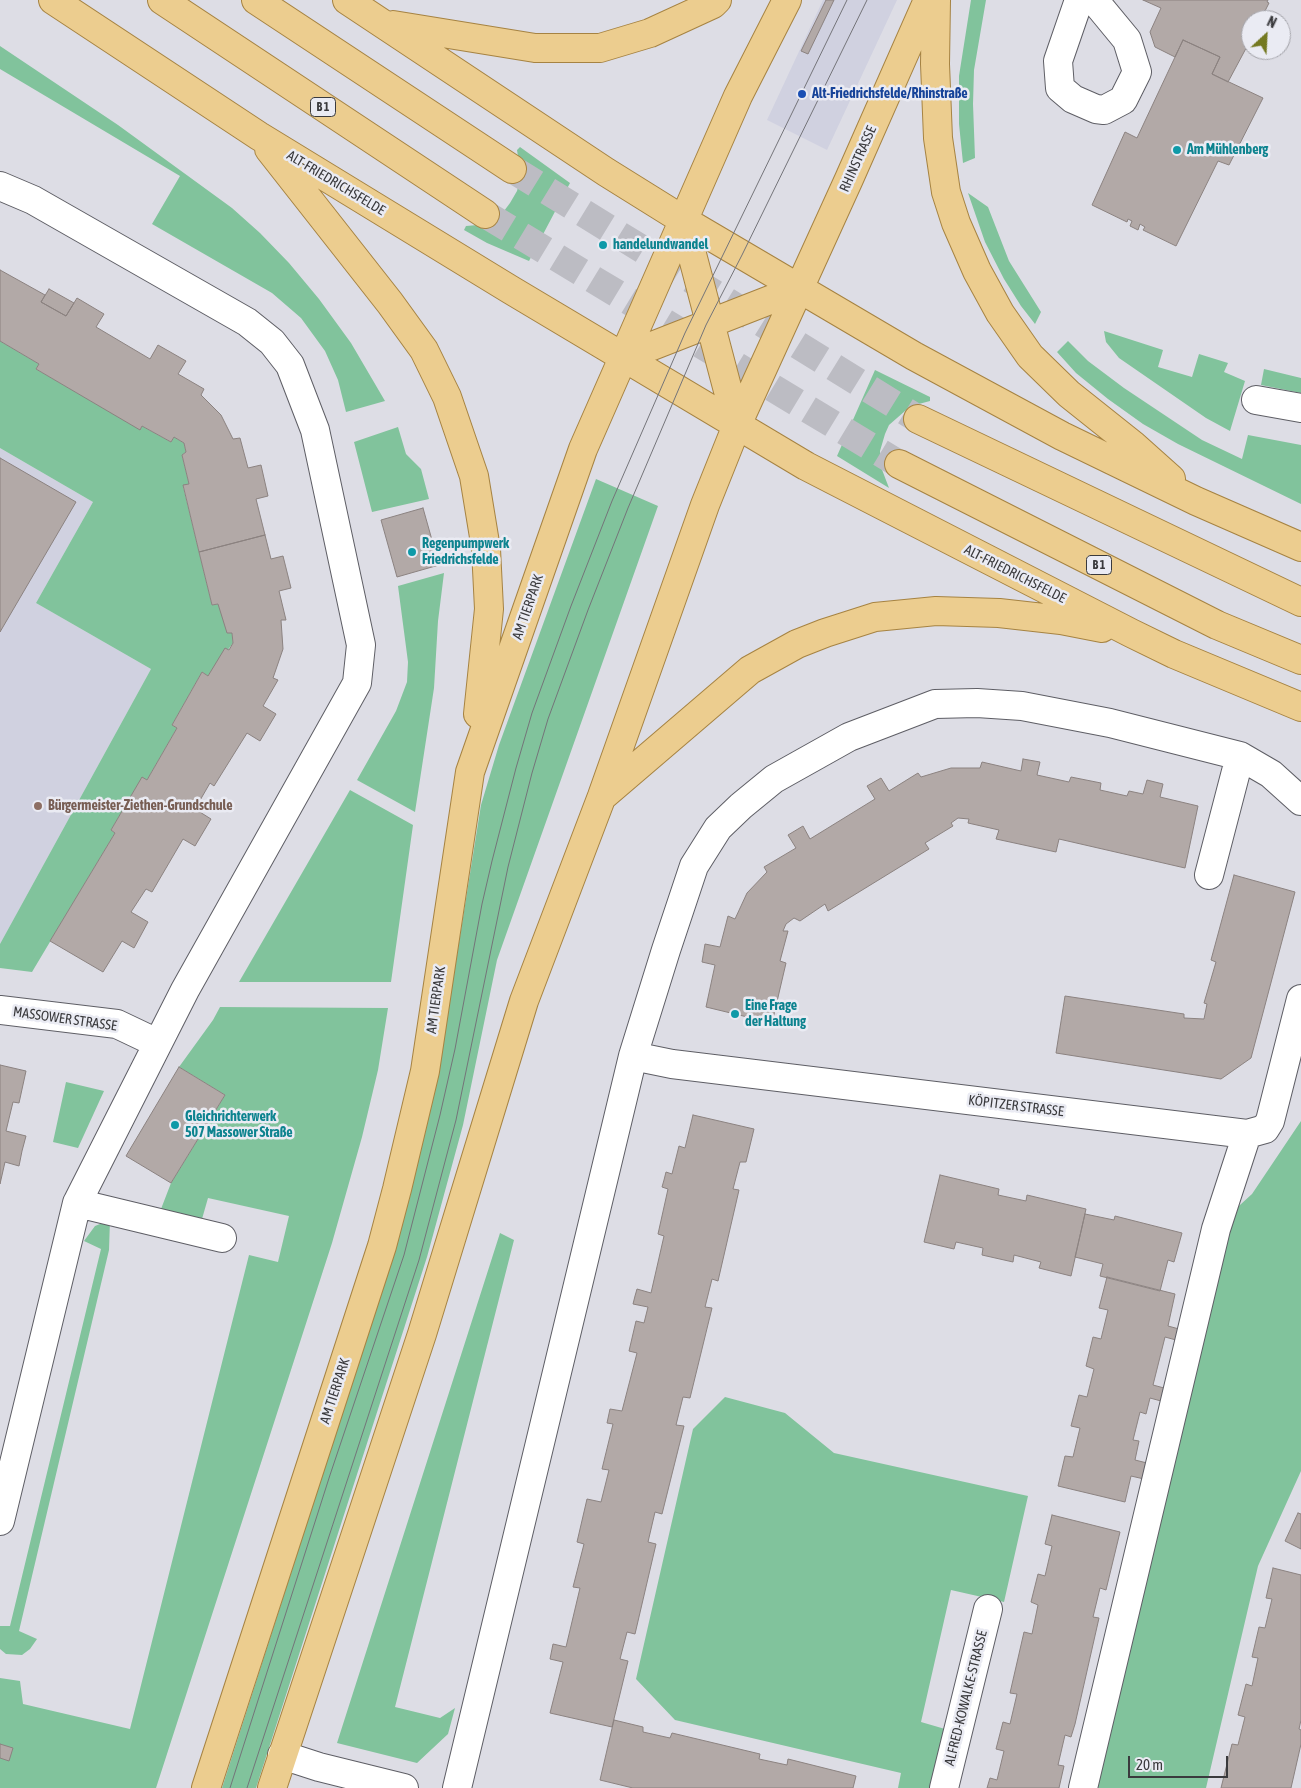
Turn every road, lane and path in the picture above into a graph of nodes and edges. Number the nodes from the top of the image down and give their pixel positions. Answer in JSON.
{"nodes":[{"id":1,"x":53,"y":0,"type":"edge"},
{"id":2,"x":162,"y":0,"type":"edge"},
{"id":3,"x":256,"y":0,"type":"edge"},
{"id":4,"x":347,"y":0,"type":"edge"},
{"id":5,"x":718,"y":0,"type":"edge"},
{"id":6,"x":787,"y":0,"type":"edge"},
{"id":7,"x":928,"y":0,"type":"edge"},
{"id":8,"x":936,"y":0,"type":"edge"},
{"id":9,"x":1079,"y":0,"type":"edge"},
{"id":10,"x":1094,"y":0,"type":"edge"},
{"id":11,"x":383,"y":24,"type":"junction"},
{"id":12,"x":259,"y":136,"type":"junction"},
{"id":13,"x":512,"y":169,"type":"tunnel mouth"},
{"id":14,"x":0,"y":186,"type":"edge"},
{"id":15,"x":484,"y":214,"type":"tunnel mouth"},
{"id":16,"x":683,"y":220,"type":"junction"},
{"id":17,"x":798,"y":289,"type":"junction"},
{"id":18,"x":710,"y":324,"type":"junction"},
{"id":19,"x":624,"y":357,"type":"junction"},
{"id":20,"x":1256,"y":400,"type":"dead end"},
{"id":21,"x":1301,"y":408,"type":"edge"},
{"id":22,"x":918,"y":419,"type":"tunnel mouth"},
{"id":23,"x":737,"y":425,"type":"junction"},
{"id":24,"x":899,"y":464,"type":"tunnel mouth"},
{"id":25,"x":1196,"y":502,"type":"junction"},
{"id":26,"x":1301,"y":547,"type":"edge"},
{"id":27,"x":1301,"y":602,"type":"edge"},
{"id":28,"x":1131,"y":633,"type":"junction"},
{"id":29,"x":1301,"y":660,"type":"edge"},
{"id":30,"x":1301,"y":706,"type":"edge"},
{"id":31,"x":1240,"y":756,"type":"junction"},
{"id":32,"x":470,"y":772,"type":"junction"},
{"id":33,"x":602,"y":796,"type":"junction"},
{"id":34,"x":1301,"y":802,"type":"edge"},
{"id":35,"x":1209,"y":874,"type":"dead end"},
{"id":36,"x":1301,"y":999,"type":"edge"},
{"id":37,"x":0,"y":1010,"type":"edge"},
{"id":38,"x":158,"y":1043,"type":"junction"},
{"id":39,"x":633,"y":1056,"type":"junction"},
{"id":40,"x":1247,"y":1134,"type":"junction"},
{"id":41,"x":77,"y":1203,"type":"junction"},
{"id":42,"x":222,"y":1238,"type":"dead end"},
{"id":43,"x":0,"y":1521,"type":"edge"},
{"id":44,"x":988,"y":1609,"type":"dead end"},
{"id":45,"x":282,"y":1755,"type":"junction"},
{"id":46,"x":206,"y":1788,"type":"edge"},
{"id":47,"x":272,"y":1788,"type":"edge"},
{"id":48,"x":404,"y":1788,"type":"edge"},
{"id":49,"x":457,"y":1788,"type":"edge"},
{"id":50,"x":944,"y":1788,"type":"edge"},
{"id":51,"x":1083,"y":1788,"type":"edge"}],
"edges":[{"from":1,"to":12,"type":"main road","name":"ALT-FRIEDRICHSFELDE"},
{"from":2,"to":15,"type":"main road","number":"B 1"},
{"from":3,"to":13,"type":"main road"},
{"from":4,"to":11,"type":"main road"},
{"from":5,"to":11,"type":"main road"},
{"from":6,"to":16,"type":"main road"},
{"from":7,"to":17,"type":"main road","name":"RHINSTRASSE"},
{"from":8,"to":25,"type":"main road"},
{"from":9,"to":10,"type":"street"},
{"from":11,"to":16,"type":"main road"},
{"from":12,"to":19,"type":"main road","name":"ALT-FRIEDRICHSFELDE"},
{"from":12,"to":32,"type":"main road"},
{"from":14,"to":38,"type":"street"},
{"from":16,"to":17,"type":"main road"},
{"from":16,"to":18,"type":"main road"},
{"from":16,"to":19,"type":"main road","name":"AM TIERPARK"},
{"from":17,"to":18,"type":"main road"},
{"from":17,"to":23,"type":"main road"},
{"from":17,"to":25,"type":"main road"},
{"from":18,"to":19,"type":"main road"},
{"from":18,"to":23,"type":"main road"},
{"from":19,"to":23,"type":"main road","name":"ALT-FRIEDRICHSFELDE"},
{"from":19,"to":32,"type":"main road","name":"AM TIERPARK"},
{"from":20,"to":21,"type":"street"},
{"from":22,"to":27,"type":"main road"},
{"from":23,"to":28,"type":"main road","name":"ALT-FRIEDRICHSFELDE"},
{"from":23,"to":33,"type":"main road"},
{"from":24,"to":29,"type":"main road","number":"B 1"},
{"from":25,"to":26,"type":"main road"},
{"from":28,"to":30,"type":"main road","name":"ALT-FRIEDRICHSFELDE"},
{"from":28,"to":33,"type":"main road"},
{"from":31,"to":34,"type":"street"},
{"from":31,"to":35,"type":"street"},
{"from":31,"to":39,"type":"street"},
{"from":32,"to":46,"type":"main road","name":"AM TIERPARK"},
{"from":33,"to":45,"type":"main road"},
{"from":36,"to":40,"type":"street"},
{"from":37,"to":38,"type":"street","name":"MASSOWER STRASSE"},
{"from":38,"to":41,"type":"street"},
{"from":39,"to":40,"type":"street","name":"KÖPITZER STRASSE"},
{"from":39,"to":49,"type":"street"},
{"from":40,"to":51,"type":"street"},
{"from":41,"to":42,"type":"street"},
{"from":41,"to":43,"type":"street"},
{"from":44,"to":50,"type":"street","name":"ALFRED-KOWALKE-STRASSE"},
{"from":45,"to":47,"type":"main road"},
{"from":45,"to":48,"type":"street"}]}
